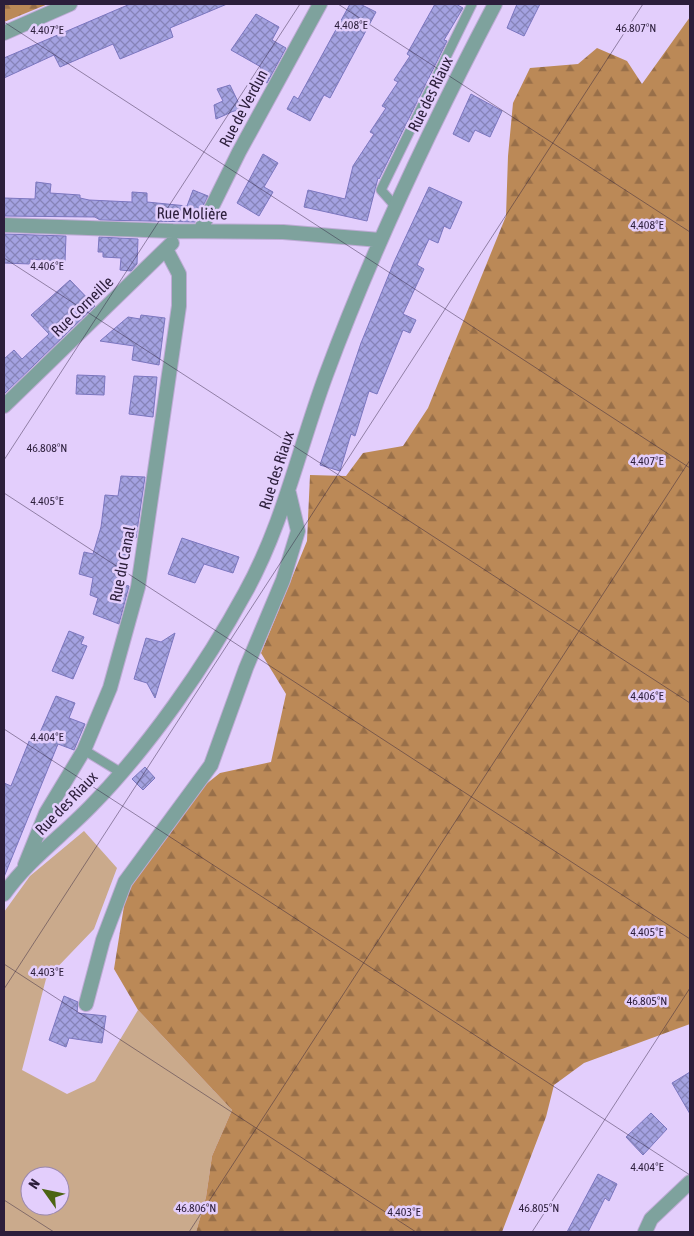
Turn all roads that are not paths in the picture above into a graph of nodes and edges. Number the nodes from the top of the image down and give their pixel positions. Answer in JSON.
{"nodes":[{"id":1,"x":70,"y":4,"type":"edge"},
{"id":2,"x":320,"y":4,"type":"edge"},
{"id":3,"x":472,"y":4,"type":"edge"},
{"id":4,"x":495,"y":4,"type":"edge"},
{"id":5,"x":4,"y":33,"type":"edge"},
{"id":6,"x":396,"y":207,"type":"junction"},
{"id":7,"x":4,"y":224,"type":"edge"},
{"id":8,"x":184,"y":231,"type":"junction"},
{"id":9,"x":200,"y":231,"type":"junction"},
{"id":10,"x":380,"y":240,"type":"junction"},
{"id":11,"x":166,"y":249,"type":"junction"},
{"id":12,"x":4,"y":406,"type":"edge"},
{"id":13,"x":289,"y":492,"type":"junction"},
{"id":14,"x":84,"y":750,"type":"junction"},
{"id":15,"x":120,"y":772,"type":"junction"},
{"id":16,"x":24,"y":868,"type":"junction"},
{"id":17,"x":4,"y":894,"type":"edge"},
{"id":18,"x":86,"y":1004,"type":"dead end"},
{"id":19,"x":690,"y":1182,"type":"edge"},
{"id":20,"x":645,"y":1232,"type":"edge"}],
"edges":[{"from":1,"to":5,"type":"street"},
{"from":2,"to":9,"type":"street","name":"Rue de Verdun"},
{"from":3,"to":6,"type":"lane"},
{"from":4,"to":6,"type":"street","name":"Rue des Riaux"},
{"from":6,"to":10,"type":"street","name":"Rue des Riaux"},
{"from":7,"to":8,"type":"street","name":"Rue Molière"},
{"from":8,"to":9,"type":"street","name":"Rue Molière"},
{"from":8,"to":11,"type":"street","name":"Rue Corneille"},
{"from":9,"to":10,"type":"street","name":"Rue Molière"},
{"from":10,"to":13,"type":"street","name":"Rue des Riaux"},
{"from":11,"to":12,"type":"street","name":"Rue Corneille"},
{"from":11,"to":14,"type":"street","name":"Rue du Canal"},
{"from":13,"to":15,"type":"street","name":"Rue des Riaux"},
{"from":13,"to":18,"type":"street"},
{"from":14,"to":15,"type":"lane"},
{"from":14,"to":16,"type":"street","name":"Rue du Canal"},
{"from":15,"to":16,"type":"street","name":"Rue des Riaux"},
{"from":16,"to":17,"type":"street","name":"Rue des Riaux"},
{"from":19,"to":20,"type":"street"}]}
